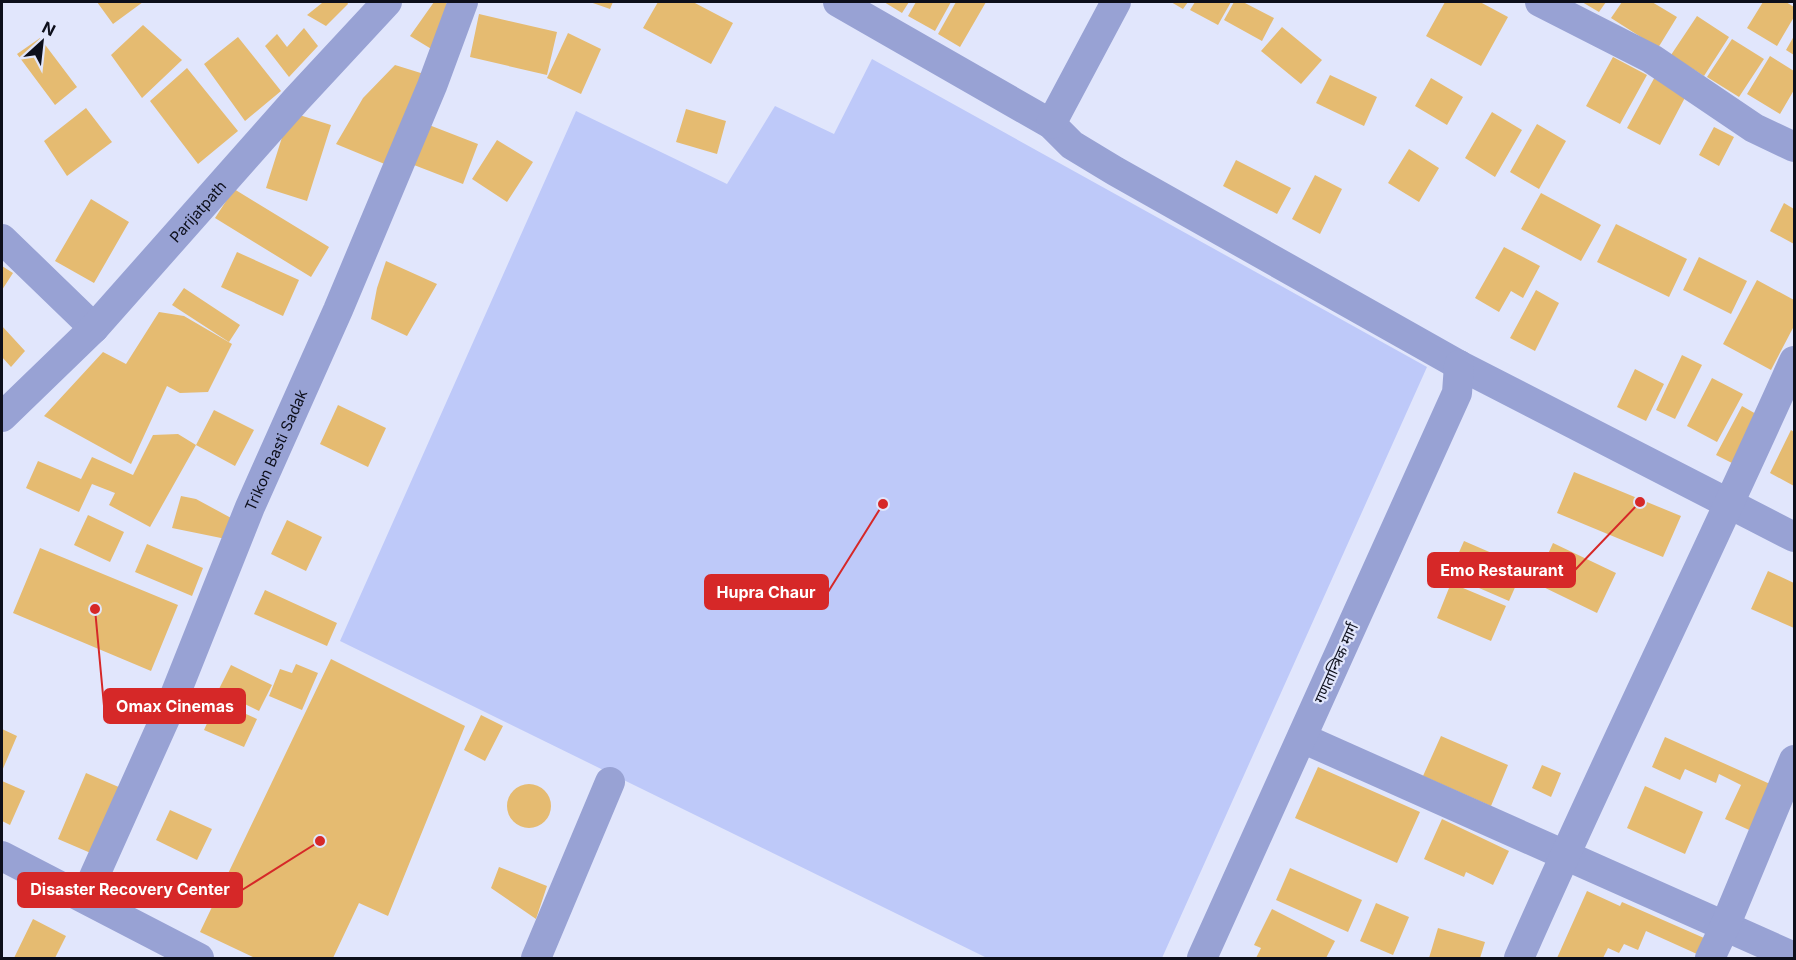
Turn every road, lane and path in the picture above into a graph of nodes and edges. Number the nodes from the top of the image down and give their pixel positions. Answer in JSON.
{"nodes":[{"id":1,"x":387,"y":2,"type":"edge"},
{"id":2,"x":463,"y":2,"type":"edge"},
{"id":3,"x":838,"y":2,"type":"edge"},
{"id":4,"x":1116,"y":2,"type":"edge"},
{"id":5,"x":1540,"y":2,"type":"edge"},
{"id":6,"x":1051,"y":124,"type":"junction"},
{"id":7,"x":1794,"y":147,"type":"edge"},
{"id":8,"x":2,"y":238,"type":"edge"},
{"id":9,"x":94,"y":328,"type":"junction"},
{"id":10,"x":1794,"y":361,"type":"edge"},
{"id":11,"x":1459,"y":365,"type":"junction"},
{"id":12,"x":2,"y":417,"type":"edge"},
{"id":13,"x":1730,"y":503,"type":"junction"},
{"id":14,"x":1794,"y":537,"type":"edge"},
{"id":15,"x":1302,"y":738,"type":"junction"},
{"id":16,"x":1794,"y":760,"type":"edge"},
{"id":17,"x":610,"y":782,"type":"dead end"},
{"id":18,"x":1565,"y":854,"type":"junction"},
{"id":19,"x":2,"y":856,"type":"edge"},
{"id":20,"x":85,"y":897,"type":"junction"},
{"id":21,"x":1725,"y":926,"type":"junction"},
{"id":22,"x":1794,"y":957,"type":"edge"},
{"id":23,"x":199,"y":958,"type":"edge"},
{"id":24,"x":536,"y":958,"type":"edge"},
{"id":25,"x":1202,"y":958,"type":"edge"},
{"id":26,"x":1520,"y":958,"type":"edge"},
{"id":27,"x":1710,"y":958,"type":"edge"}],
"edges":[{"from":1,"to":9,"type":"street","name":"Parijatpath"},
{"from":2,"to":20,"type":"street","name":"Trikon Basti Sadak"},
{"from":3,"to":6,"type":"street"},
{"from":4,"to":6,"type":"street"},
{"from":5,"to":7,"type":"street"},
{"from":6,"to":11,"type":"street"},
{"from":8,"to":9,"type":"street"},
{"from":9,"to":12,"type":"street","name":"Parijatpath"},
{"from":10,"to":13,"type":"street"},
{"from":11,"to":13,"type":"street"},
{"from":11,"to":15,"type":"street","name":"गणतान्त्रिक मार्ग"},
{"from":13,"to":14,"type":"street"},
{"from":13,"to":18,"type":"street"},
{"from":15,"to":18,"type":"street"},
{"from":15,"to":25,"type":"street","name":"गणतान्त्रिक मार्ग"},
{"from":16,"to":21,"type":"street"},
{"from":17,"to":24,"type":"street"},
{"from":18,"to":21,"type":"street"},
{"from":18,"to":26,"type":"street"},
{"from":19,"to":20,"type":"street"},
{"from":20,"to":23,"type":"street"},
{"from":21,"to":22,"type":"street"},
{"from":21,"to":27,"type":"street"}]}
